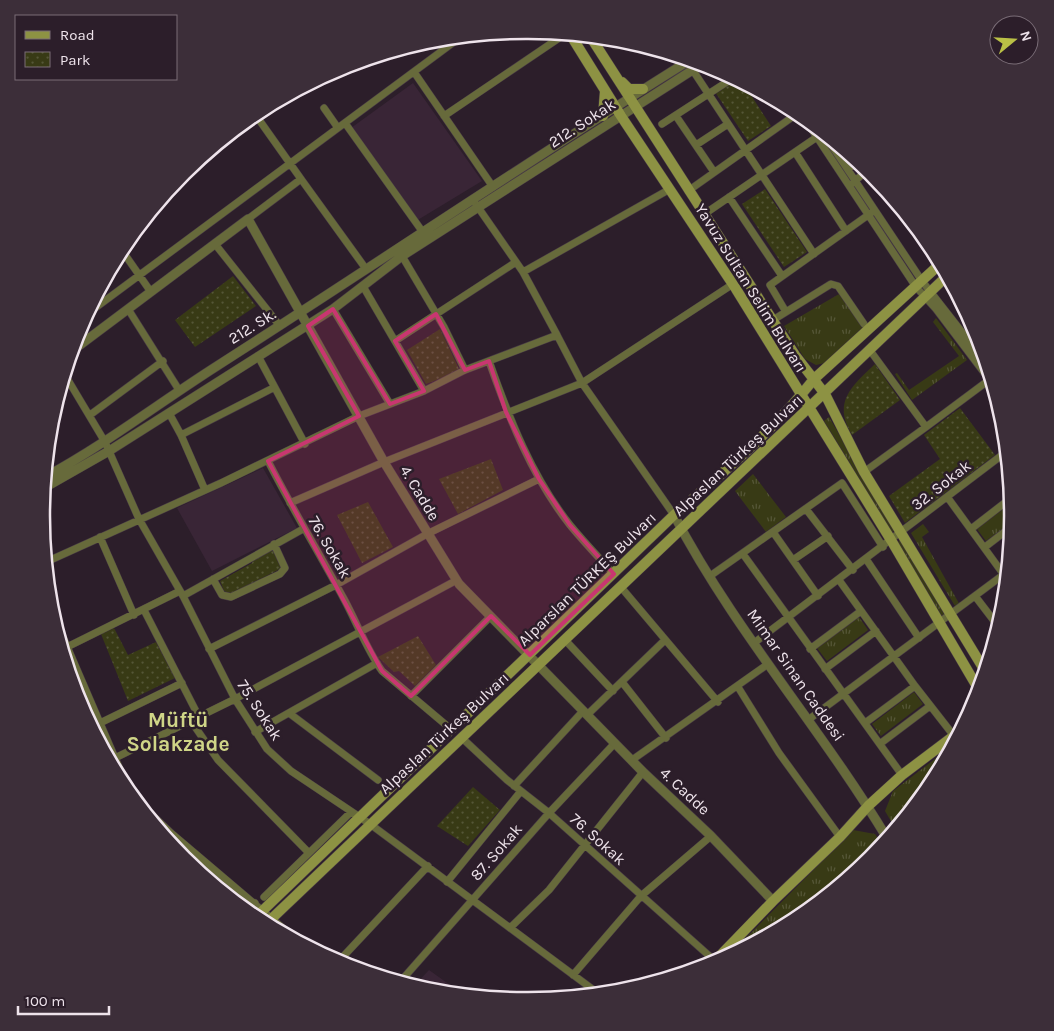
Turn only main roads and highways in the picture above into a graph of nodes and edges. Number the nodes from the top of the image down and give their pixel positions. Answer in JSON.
{"nodes":[{"id":1,"x":575,"y":42,"type":"edge"},
{"id":2,"x":595,"y":44,"type":"edge"},
{"id":3,"x":617,"y":79,"type":"junction"},
{"id":4,"x":643,"y":89,"type":"road end"},
{"id":5,"x":605,"y":90,"type":"junction"},
{"id":6,"x":604,"y":116,"type":"road end"},
{"id":7,"x":935,"y":269,"type":"edge"},
{"id":8,"x":942,"y":281,"type":"edge"},
{"id":9,"x":814,"y":379,"type":"junction"},
{"id":10,"x":825,"y":394,"type":"junction"},
{"id":11,"x":800,"y":396,"type":"junction"},
{"id":12,"x":810,"y":408,"type":"junction"},
{"id":13,"x":980,"y":663,"type":"edge"},
{"id":14,"x":974,"y":681,"type":"edge"},
{"id":15,"x":947,"y":742,"type":"edge"},
{"id":16,"x":261,"y":912,"type":"edge"},
{"id":17,"x":272,"y":918,"type":"edge"},
{"id":18,"x":728,"y":947,"type":"edge"}],
"edges":[{"from":1,"to":5,"type":"main road","name":"Yavuz Sultan Selim Bulvarı"},
{"from":2,"to":3,"type":"main road","name":"Yavuz Sultan Selim Bulvarı"},
{"from":3,"to":4,"type":"main road"},
{"from":3,"to":9,"type":"main road","name":"Yavuz Sultan Selim Bulvarı"},
{"from":5,"to":6,"type":"main road"},
{"from":5,"to":11,"type":"main road","name":"Yavuz Sultan Selim Bulvarı"},
{"from":7,"to":9,"type":"main road","name":"Alparslan TÜRKEŞ Bulvarı"},
{"from":8,"to":10,"type":"main road","name":"Alpaslan Türkeş Bulvarı"},
{"from":9,"to":10,"type":"main road","name":"Yavuz Sultan Selim Bulvarı"},
{"from":9,"to":11,"type":"main road","name":"Alparslan TÜRKEŞ Bulvarı"},
{"from":10,"to":12,"type":"main road","name":"Alpaslan Türkeş Bulvarı"},
{"from":10,"to":13,"type":"main road","name":"Yavuz Sultan Selim Bulvarı"},
{"from":11,"to":12,"type":"main road","name":"Yavuz Sultan Selim Bulvarı"},
{"from":11,"to":16,"type":"main road","name":"Alparslan TÜRKEŞ Bulvarı"},
{"from":12,"to":14,"type":"main road","name":"Yavuz Sultan Selim Bulvarı"},
{"from":12,"to":17,"type":"main road","name":"Alpaslan Türkeş Bulvarı"},
{"from":15,"to":18,"type":"main road"}]}
